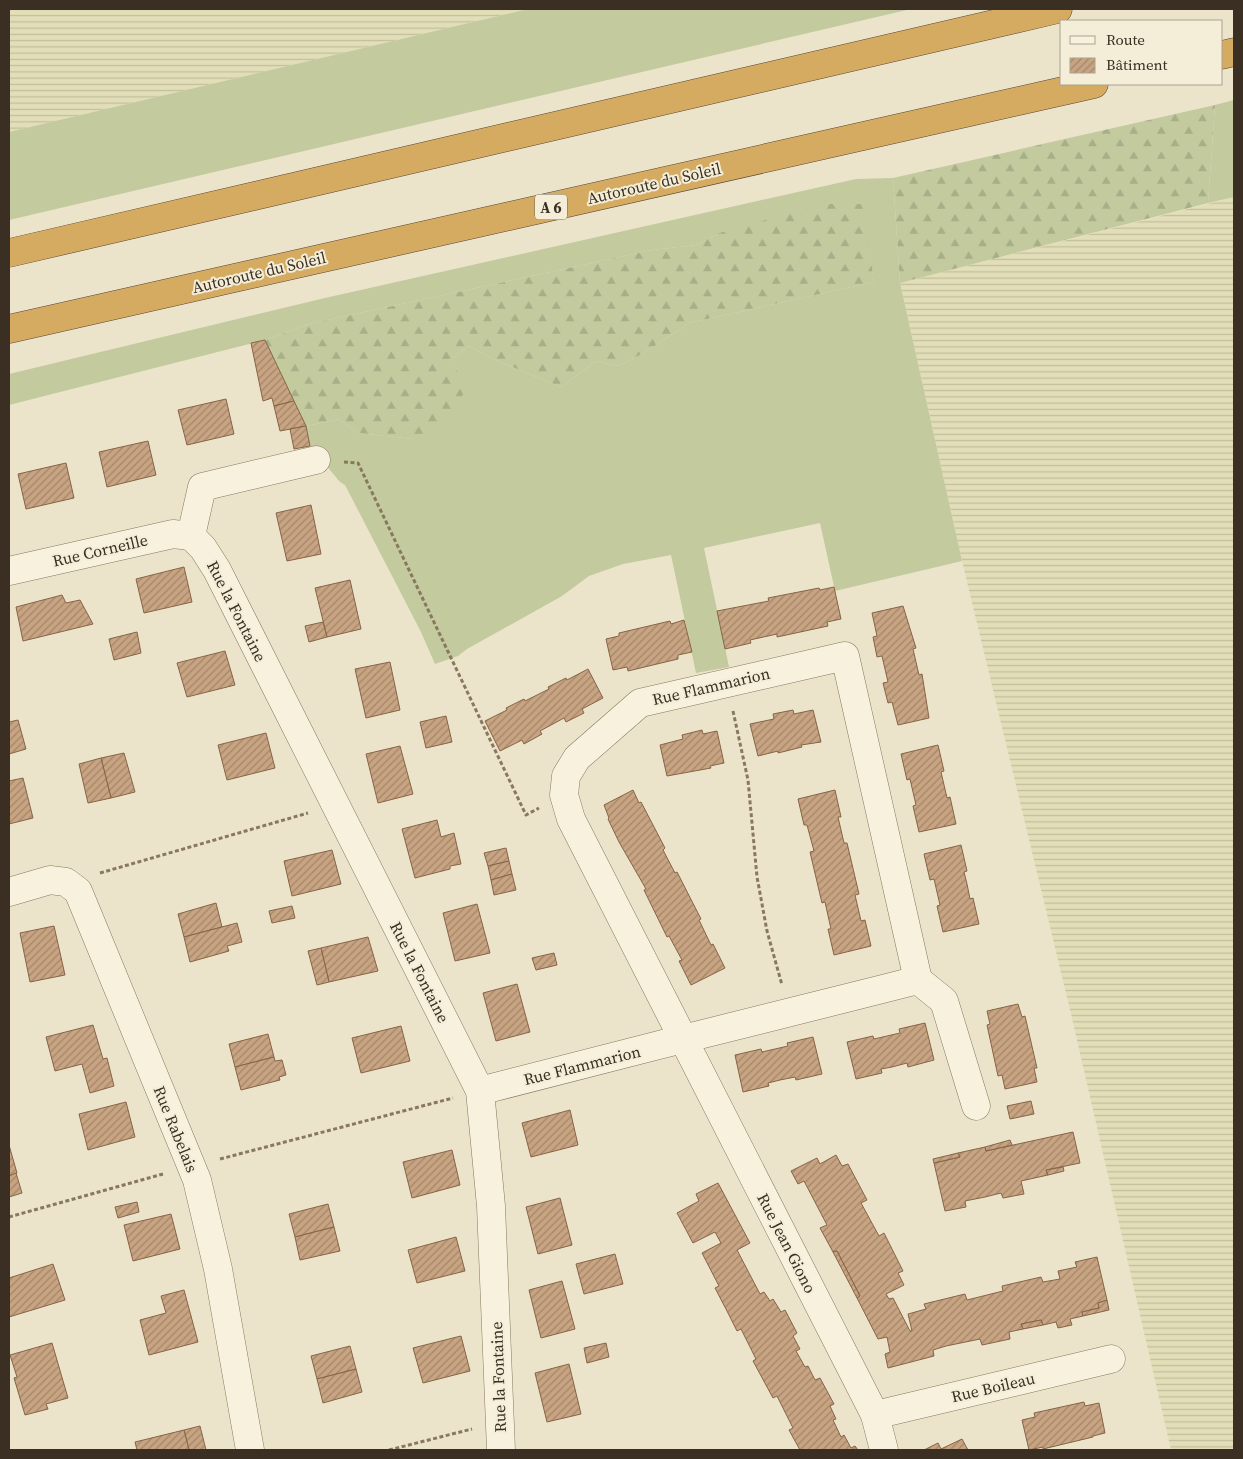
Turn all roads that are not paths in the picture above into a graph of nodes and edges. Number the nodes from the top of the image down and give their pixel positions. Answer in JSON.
{"nodes":[{"id":1,"x":1058,"y":9,"type":"edge"},
{"id":2,"x":1090,"y":85,"type":"edge"},
{"id":3,"x":9,"y":253,"type":"edge"},
{"id":4,"x":9,"y":329,"type":"edge"},
{"id":5,"x":316,"y":460,"type":"road end"},
{"id":6,"x":191,"y":536,"type":"junction"},
{"id":7,"x":9,"y":571,"type":"edge"},
{"id":8,"x":9,"y":892,"type":"edge"},
{"id":9,"x":918,"y":980,"type":"junction"},
{"id":10,"x":684,"y":1039,"type":"junction"},
{"id":11,"x":480,"y":1091,"type":"junction"},
{"id":12,"x":976,"y":1106,"type":"dead end"},
{"id":13,"x":1111,"y":1359,"type":"dead end"},
{"id":14,"x":875,"y":1415,"type":"junction"},
{"id":15,"x":250,"y":1450,"type":"edge"},
{"id":16,"x":501,"y":1450,"type":"edge"},
{"id":17,"x":884,"y":1450,"type":"edge"}],
"edges":[{"from":1,"to":3,"type":"highway"},
{"from":2,"to":4,"type":"highway","name":"Autoroute du Soleil","number":"A 6"},
{"from":5,"to":6,"type":"street"},
{"from":6,"to":7,"type":"street","name":"Rue Corneille"},
{"from":6,"to":11,"type":"street","name":"Rue la Fontaine"},
{"from":8,"to":15,"type":"street","name":"Rue Rabelais"},
{"from":9,"to":10,"type":"street","name":"Rue Flammarion"},
{"from":9,"to":10,"type":"street","name":"Rue Flammarion"},
{"from":9,"to":12,"type":"street"},
{"from":10,"to":11,"type":"street","name":"Rue Flammarion"},
{"from":10,"to":14,"type":"street","name":"Rue Jean Giono"},
{"from":11,"to":16,"type":"street","name":"Rue la Fontaine"},
{"from":13,"to":14,"type":"street","name":"Rue Boileau"},
{"from":14,"to":17,"type":"street","name":"Rue Jean Giono"}]}
